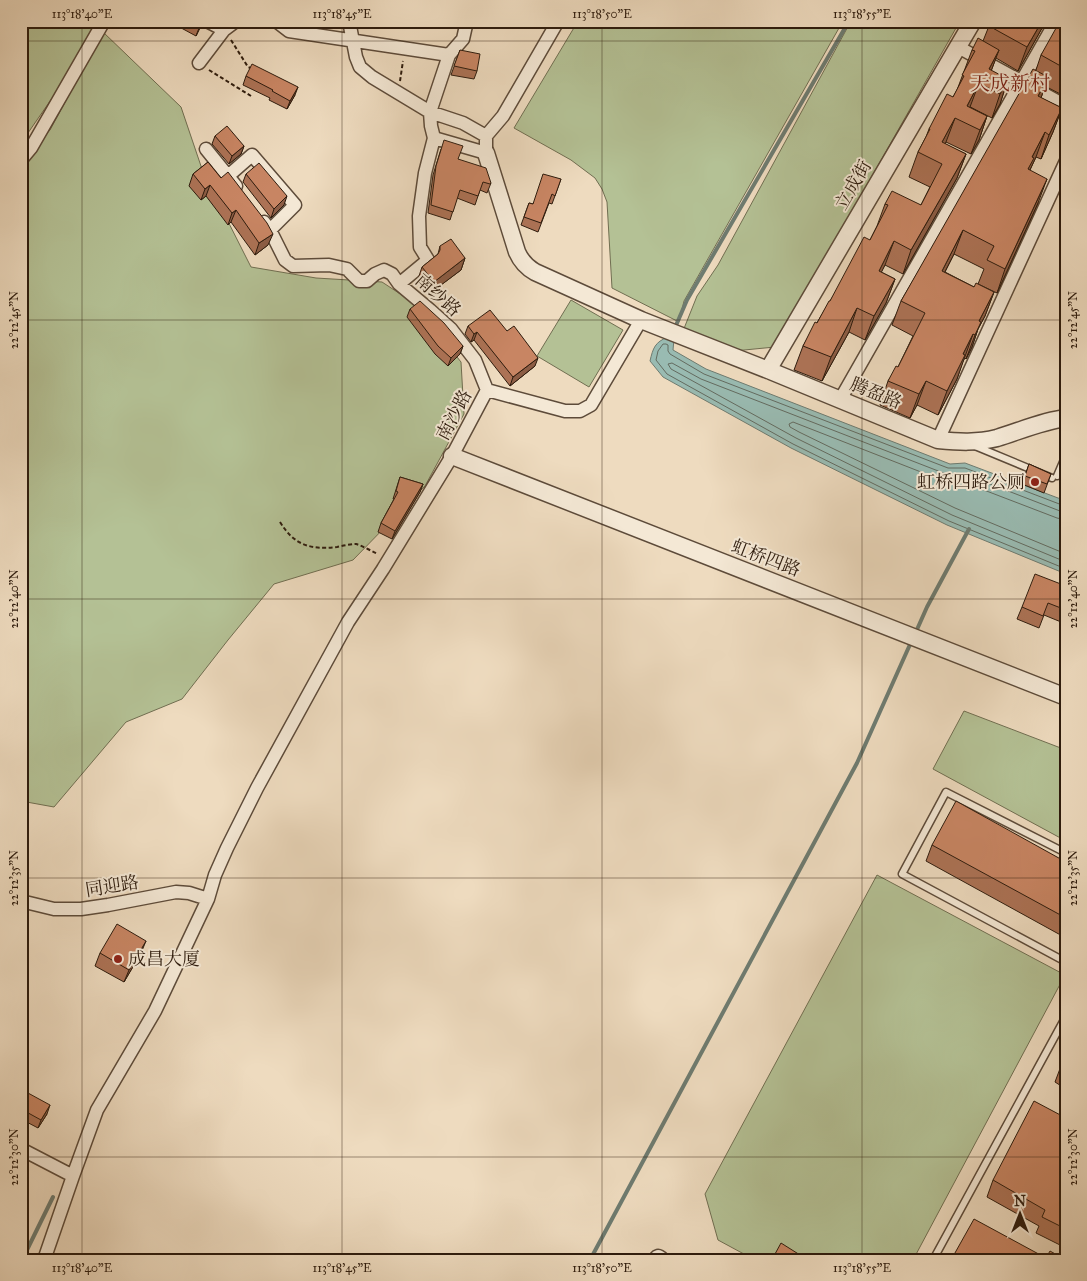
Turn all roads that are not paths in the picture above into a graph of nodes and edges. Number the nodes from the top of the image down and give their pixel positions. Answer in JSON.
{"nodes":[{"id":1,"x":104,"y":21,"type":"edge"},
{"id":2,"x":207,"y":21,"type":"edge"},
{"id":3,"x":236,"y":21,"type":"edge"},
{"id":4,"x":276,"y":21,"type":"edge"},
{"id":5,"x":349,"y":21,"type":"edge"},
{"id":6,"x":467,"y":21,"type":"edge"},
{"id":7,"x":558,"y":21,"type":"edge"},
{"id":8,"x":973,"y":21,"type":"edge"},
{"id":9,"x":1056,"y":21,"type":"edge"},
{"id":10,"x":224,"y":30,"type":"junction"},
{"id":11,"x":353,"y":41,"type":"junction"},
{"id":12,"x":958,"y":47,"type":"junction"},
{"id":13,"x":449,"y":55,"type":"junction"},
{"id":14,"x":198,"y":63,"type":"road end"},
{"id":15,"x":1021,"y":82,"type":"junction"},
{"id":16,"x":1066,"y":106,"type":"edge"},
{"id":17,"x":430,"y":112,"type":"junction"},
{"id":18,"x":486,"y":136,"type":"junction"},
{"id":19,"x":434,"y":138,"type":"junction"},
{"id":20,"x":206,"y":149,"type":"dead end"},
{"id":21,"x":486,"y":153,"type":"junction"},
{"id":22,"x":21,"y":160,"type":"edge"},
{"id":23,"x":1066,"y":161,"type":"edge"},
{"id":24,"x":228,"y":176,"type":"junction"},
{"id":25,"x":246,"y":199,"type":"edge"},
{"id":26,"x":258,"y":215,"type":"edge"},
{"id":27,"x":270,"y":230,"type":"junction"},
{"id":28,"x":399,"y":284,"type":"junction"},
{"id":29,"x":641,"y":320,"type":"junction"},
{"id":30,"x":768,"y":370,"type":"junction"},
{"id":31,"x":487,"y":390,"type":"junction"},
{"id":32,"x":840,"y":400,"type":"junction"},
{"id":33,"x":1066,"y":418,"type":"edge"},
{"id":34,"x":938,"y":440,"type":"junction"},
{"id":35,"x":967,"y":443,"type":"junction"},
{"id":36,"x":1066,"y":455,"type":"edge"},
{"id":37,"x":452,"y":456,"type":"junction"},
{"id":38,"x":1066,"y":697,"type":"edge"},
{"id":39,"x":1066,"y":853,"type":"edge"},
{"id":40,"x":208,"y":899,"type":"junction"},
{"id":41,"x":21,"y":901,"type":"edge"},
{"id":42,"x":1066,"y":962,"type":"edge"},
{"id":43,"x":1066,"y":1016,"type":"edge"},
{"id":44,"x":21,"y":1149,"type":"edge"},
{"id":45,"x":73,"y":1176,"type":"junction"},
{"id":46,"x":44,"y":1260,"type":"edge"},
{"id":47,"x":933,"y":1260,"type":"edge"}],
"edges":[{"from":1,"to":22,"type":"street"},
{"from":2,"to":10,"type":"street"},
{"from":3,"to":10,"type":"street"},
{"from":4,"to":11,"type":"street"},
{"from":5,"to":11,"type":"street"},
{"from":6,"to":13,"type":"street"},
{"from":7,"to":18,"type":"street"},
{"from":8,"to":12,"type":"street","name":"立成街"},
{"from":9,"to":15,"type":"street"},
{"from":10,"to":14,"type":"street"},
{"from":11,"to":13,"type":"street"},
{"from":11,"to":17,"type":"street"},
{"from":12,"to":15,"type":"street"},
{"from":12,"to":30,"type":"street","name":"立成街"},
{"from":13,"to":17,"type":"street"},
{"from":15,"to":16,"type":"street"},
{"from":15,"to":32,"type":"street"},
{"from":17,"to":18,"type":"street"},
{"from":17,"to":19,"type":"street","name":"南纱路"},
{"from":18,"to":21,"type":"street"},
{"from":19,"to":21,"type":"street"},
{"from":19,"to":28,"type":"street","name":"南纱路"},
{"from":20,"to":24,"type":"street"},
{"from":21,"to":29,"type":"street","name":"腾盈路"},
{"from":23,"to":34,"type":"street"},
{"from":24,"to":25,"type":"street"},
{"from":24,"to":27,"type":"street"},
{"from":26,"to":27,"type":"street"},
{"from":27,"to":28,"type":"street"},
{"from":28,"to":31,"type":"street","name":"南纱路"},
{"from":29,"to":30,"type":"street","name":"腾盈路"},
{"from":29,"to":31,"type":"street"},
{"from":30,"to":32,"type":"street","name":"腾盈路"},
{"from":31,"to":37,"type":"street","name":"南沙路"},
{"from":32,"to":34,"type":"street","name":"腾盈路"},
{"from":33,"to":35,"type":"street","name":"腾盈路"},
{"from":34,"to":35,"type":"street","name":"腾盈路"},
{"from":35,"to":36,"type":"lane"},
{"from":37,"to":38,"type":"street","name":"虹桥四路"},
{"from":37,"to":40,"type":"street","name":"南沙路"},
{"from":39,"to":42,"type":"lane"},
{"from":40,"to":41,"type":"street","name":"同迎路"},
{"from":40,"to":45,"type":"street","name":"南沙路"},
{"from":43,"to":47,"type":"lane"},
{"from":44,"to":45,"type":"street"},
{"from":45,"to":46,"type":"street","name":"南沙路"}]}
